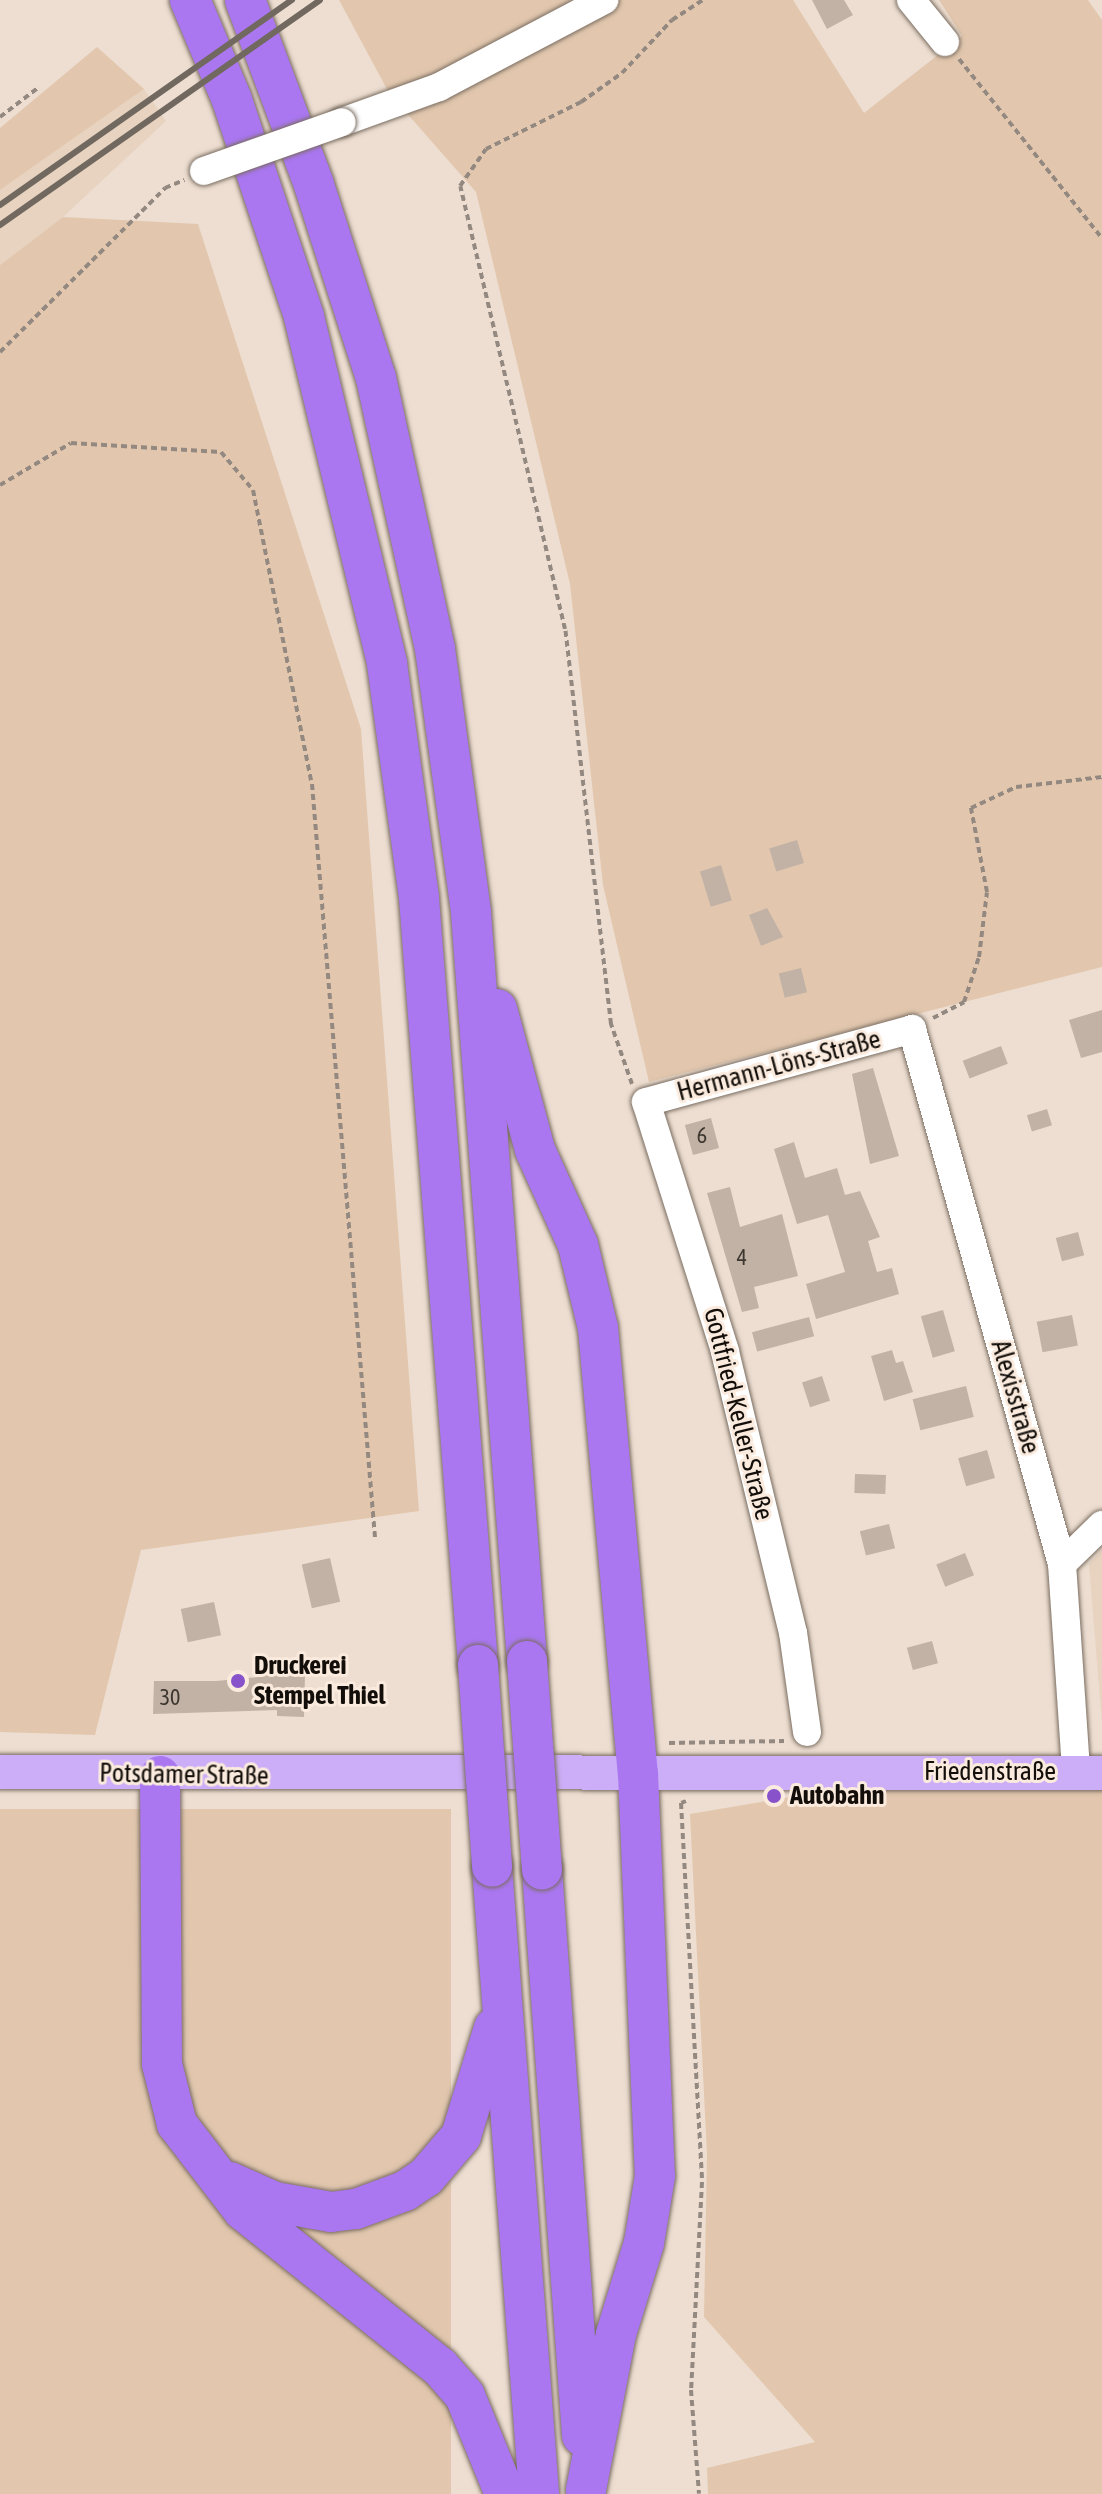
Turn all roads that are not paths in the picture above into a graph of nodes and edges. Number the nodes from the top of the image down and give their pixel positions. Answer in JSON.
{"nodes":[{"id":1,"x":190,"y":0,"type":"edge"},
{"id":2,"x":245,"y":0,"type":"edge"},
{"id":3,"x":604,"y":0,"type":"edge"},
{"id":4,"x":911,"y":0,"type":"edge"},
{"id":5,"x":945,"y":42,"type":"road end"},
{"id":6,"x":204,"y":171,"type":"road end"},
{"id":7,"x":471,"y":913,"type":"junction"},
{"id":8,"x":912,"y":1029,"type":"joint"},
{"id":9,"x":646,"y":1102,"type":"joint"},
{"id":10,"x":1102,"y":1525,"type":"edge"},
{"id":11,"x":1062,"y":1564,"type":"junction"},
{"id":12,"x":807,"y":1732,"type":"dead end"},
{"id":13,"x":0,"y":1772,"type":"edge"},
{"id":14,"x":638,"y":1773,"type":"junction"},
{"id":15,"x":1089,"y":1773,"type":"edge"},
{"id":16,"x":160,"y":1776,"type":"junction"},
{"id":17,"x":368,"y":1776,"type":"joint"},
{"id":18,"x":501,"y":1997,"type":"junction"},
{"id":19,"x":211,"y":2172,"type":"junction"},
{"id":20,"x":586,"y":2492,"type":"edge"},
{"id":21,"x":505,"y":2494,"type":"edge"},
{"id":22,"x":539,"y":2494,"type":"edge"}],
"edges":[{"from":1,"to":18,"type":"highway","bridge":true},
{"from":2,"to":7,"type":"highway"},
{"from":3,"to":6,"type":"street","bridge":true},
{"from":4,"to":5,"type":"street"},
{"from":7,"to":14,"type":"highway"},
{"from":7,"to":20,"type":"highway","bridge":true},
{"from":8,"to":9,"type":"street","name":"Hermann-Löns-Straße"},
{"from":8,"to":11,"type":"street","name":"Alexisstraße"},
{"from":9,"to":12,"type":"street","name":"Gottfried-Keller-Straße"},
{"from":10,"to":11,"type":"street"},
{"from":11,"to":15,"type":"street","name":"Alexisstraße"},
{"from":13,"to":16,"type":"main road","name":"Potsdamer Straße"},
{"from":14,"to":15,"type":"main road","name":"Friedenstraße"},
{"from":14,"to":17,"type":"main road","name":"Friedenstraße"},
{"from":14,"to":20,"type":"highway"},
{"from":16,"to":17,"type":"main road","name":"Potsdamer Straße"},
{"from":16,"to":19,"type":"highway"},
{"from":18,"to":19,"type":"highway"},
{"from":18,"to":22,"type":"highway"},
{"from":19,"to":21,"type":"highway"}]}
